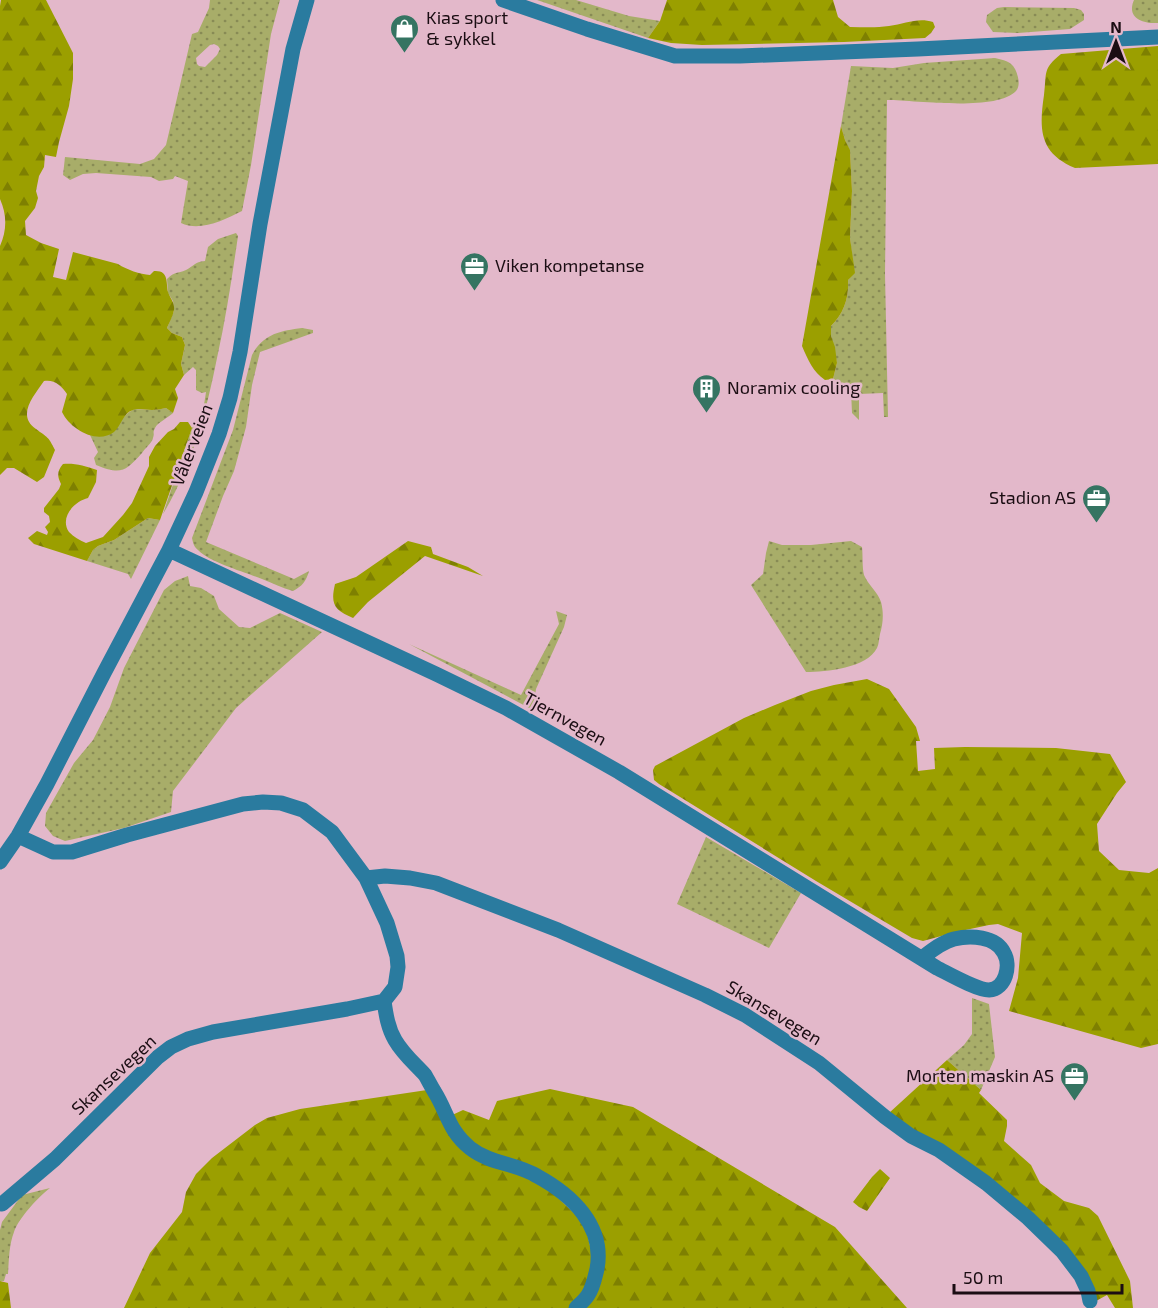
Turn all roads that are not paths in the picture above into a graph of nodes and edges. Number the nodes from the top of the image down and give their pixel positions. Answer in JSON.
{"nodes":[{"id":1,"x":307,"y":0,"type":"edge"},
{"id":2,"x":503,"y":0,"type":"edge"},
{"id":3,"x":1158,"y":37,"type":"edge"},
{"id":4,"x":169,"y":550,"type":"junction"},
{"id":5,"x":18,"y":836,"type":"junction"},
{"id":6,"x":0,"y":862,"type":"edge"},
{"id":7,"x":366,"y":878,"type":"junction"},
{"id":8,"x":922,"y":958,"type":"junction"},
{"id":9,"x":384,"y":1001,"type":"junction"},
{"id":10,"x":2,"y":1204,"type":"dead end"},
{"id":11,"x":1090,"y":1301,"type":"dead end"},
{"id":12,"x":576,"y":1308,"type":"edge"}],
"edges":[{"from":1,"to":4,"type":"street","name":"Vålerveien"},
{"from":2,"to":3,"type":"street"},
{"from":4,"to":5,"type":"street","name":"Vålerveien"},
{"from":4,"to":8,"type":"street","name":"Tjernvegen"},
{"from":5,"to":6,"type":"street","name":"Vålerveien"},
{"from":5,"to":7,"type":"street"},
{"from":7,"to":9,"type":"street"},
{"from":7,"to":11,"type":"street","name":"Skansevegen"},
{"from":8,"to":8,"type":"street","name":"Tjernvegen"},
{"from":9,"to":10,"type":"street","name":"Skansevegen"},
{"from":9,"to":12,"type":"street"}]}
